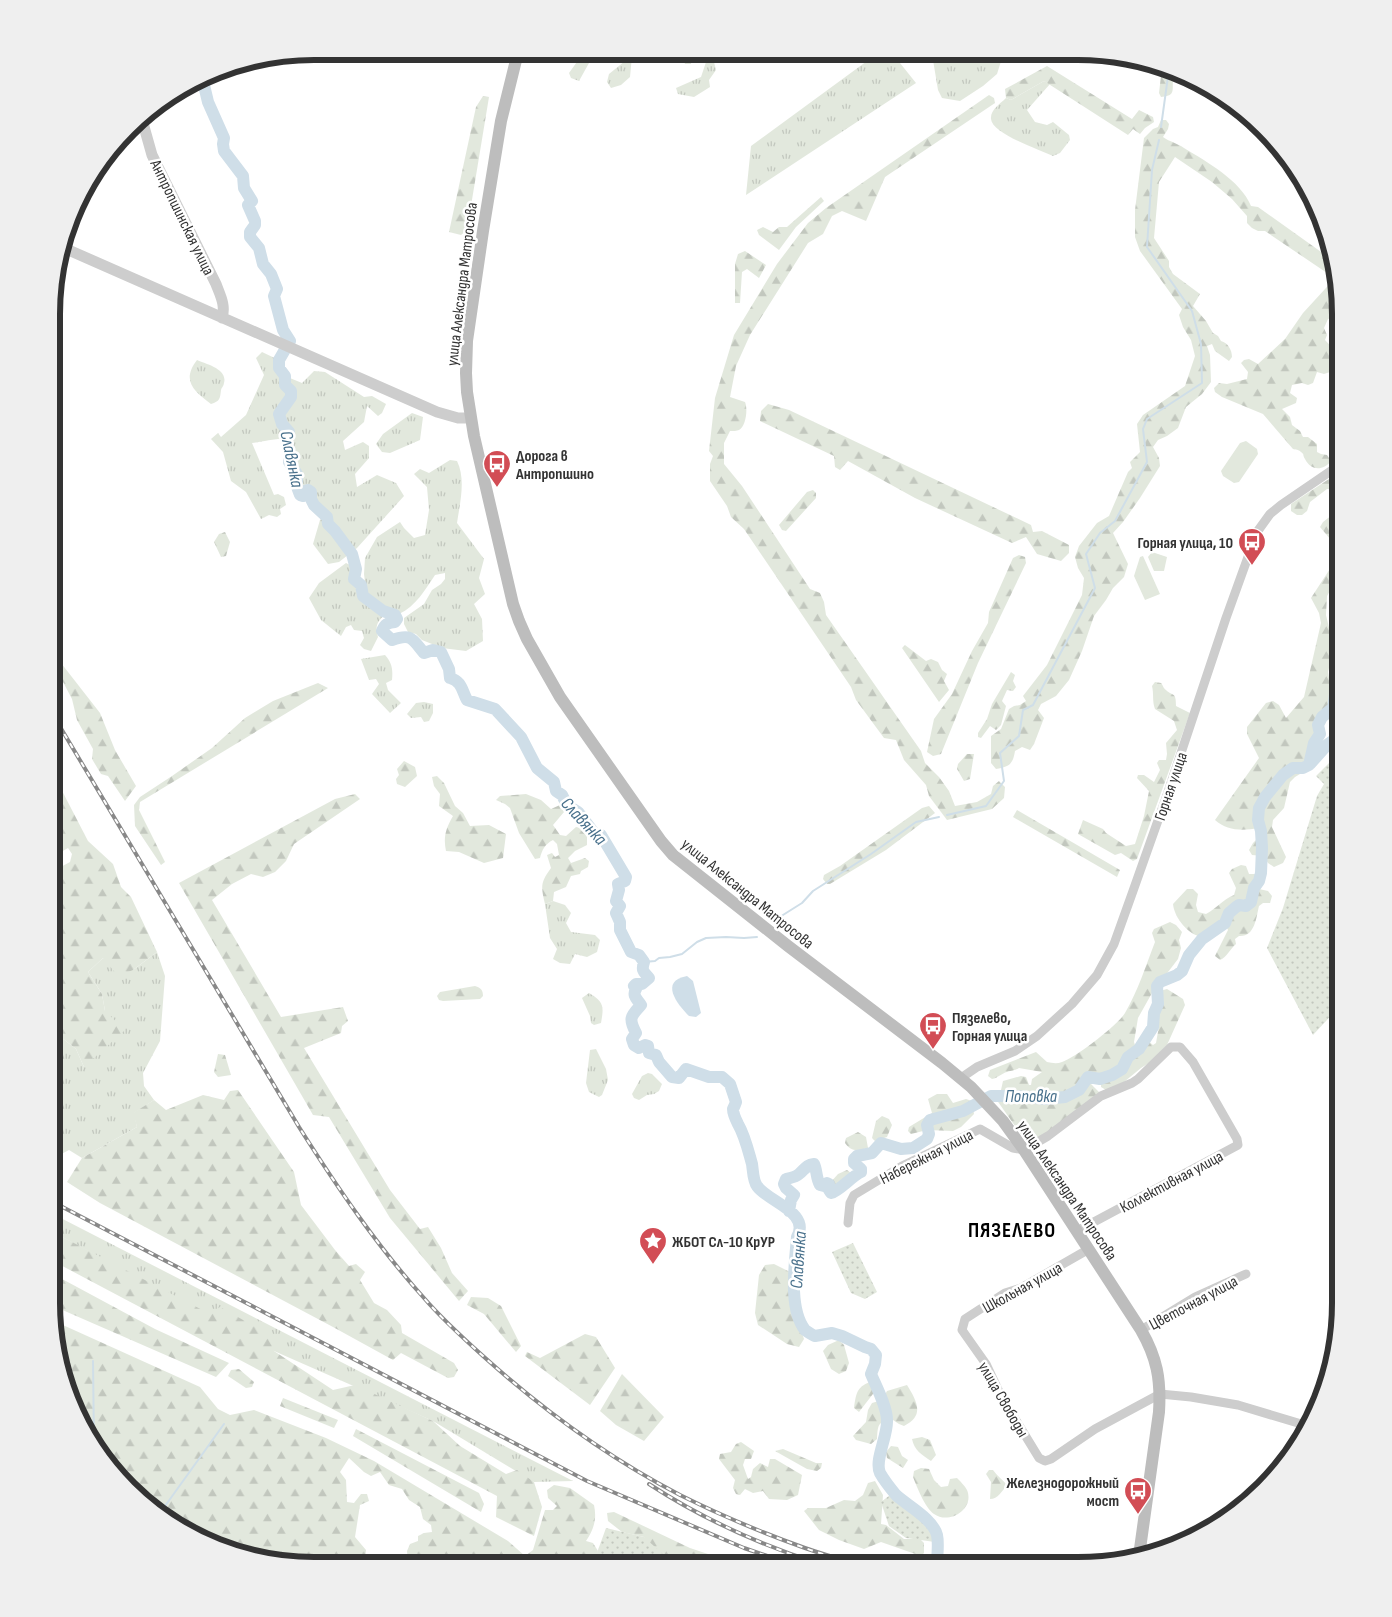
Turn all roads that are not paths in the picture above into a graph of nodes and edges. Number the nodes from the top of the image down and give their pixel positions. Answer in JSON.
{"nodes":[{"id":1,"x":516,"y":60,"type":"edge"},
{"id":2,"x":145,"y":125,"type":"edge"},
{"id":3,"x":69,"y":250,"type":"edge"},
{"id":4,"x":222,"y":318,"type":"junction"},
{"id":5,"x":471,"y":418,"type":"junction"},
{"id":6,"x":1332,"y":470,"type":"edge"},
{"id":7,"x":961,"y":1078,"type":"junction"},
{"id":8,"x":1024,"y":1150,"type":"junction"},
{"id":9,"x":848,"y":1223,"type":"dead end"},
{"id":10,"x":1077,"y":1231,"type":"junction"},
{"id":11,"x":1089,"y":1250,"type":"junction"},
{"id":12,"x":1246,"y":1274,"type":"dead end"},
{"id":13,"x":962,"y":1330,"type":"joint"},
{"id":14,"x":1141,"y":1330,"type":"junction"},
{"id":15,"x":1160,"y":1394,"type":"junction"},
{"id":16,"x":1301,"y":1424,"type":"edge"},
{"id":17,"x":1140,"y":1549,"type":"edge"}],
"edges":[{"from":1,"to":5,"type":"main road","name":"улица Александра Матросова"},
{"from":2,"to":4,"type":"street","name":"Антропшинская улица"},
{"from":3,"to":4,"type":"street"},
{"from":4,"to":5,"type":"street"},
{"from":5,"to":7,"type":"main road","name":"улица Александра Матросова"},
{"from":6,"to":7,"type":"street","name":"Горная улица"},
{"from":7,"to":8,"type":"main road","name":"улица Александра Матросова"},
{"from":8,"to":9,"type":"street","name":"Набережная улица"},
{"from":8,"to":10,"type":"main road","name":"улица Александра Матросова"},
{"from":8,"to":10,"type":"street","name":"Коллективная улица"},
{"from":10,"to":11,"type":"main road","name":"улица Александра Матросова"},
{"from":11,"to":13,"type":"street","name":"Школьная улица"},
{"from":11,"to":14,"type":"main road","name":"улица Александра Матросова"},
{"from":12,"to":14,"type":"street","name":"Цветочная улица"},
{"from":13,"to":15,"type":"street","name":"улица Свободы"},
{"from":14,"to":15,"type":"main road","name":"улица Александра Матросова"},
{"from":15,"to":16,"type":"street"},
{"from":15,"to":17,"type":"main road","name":"улица Александра Матросова"}]}
